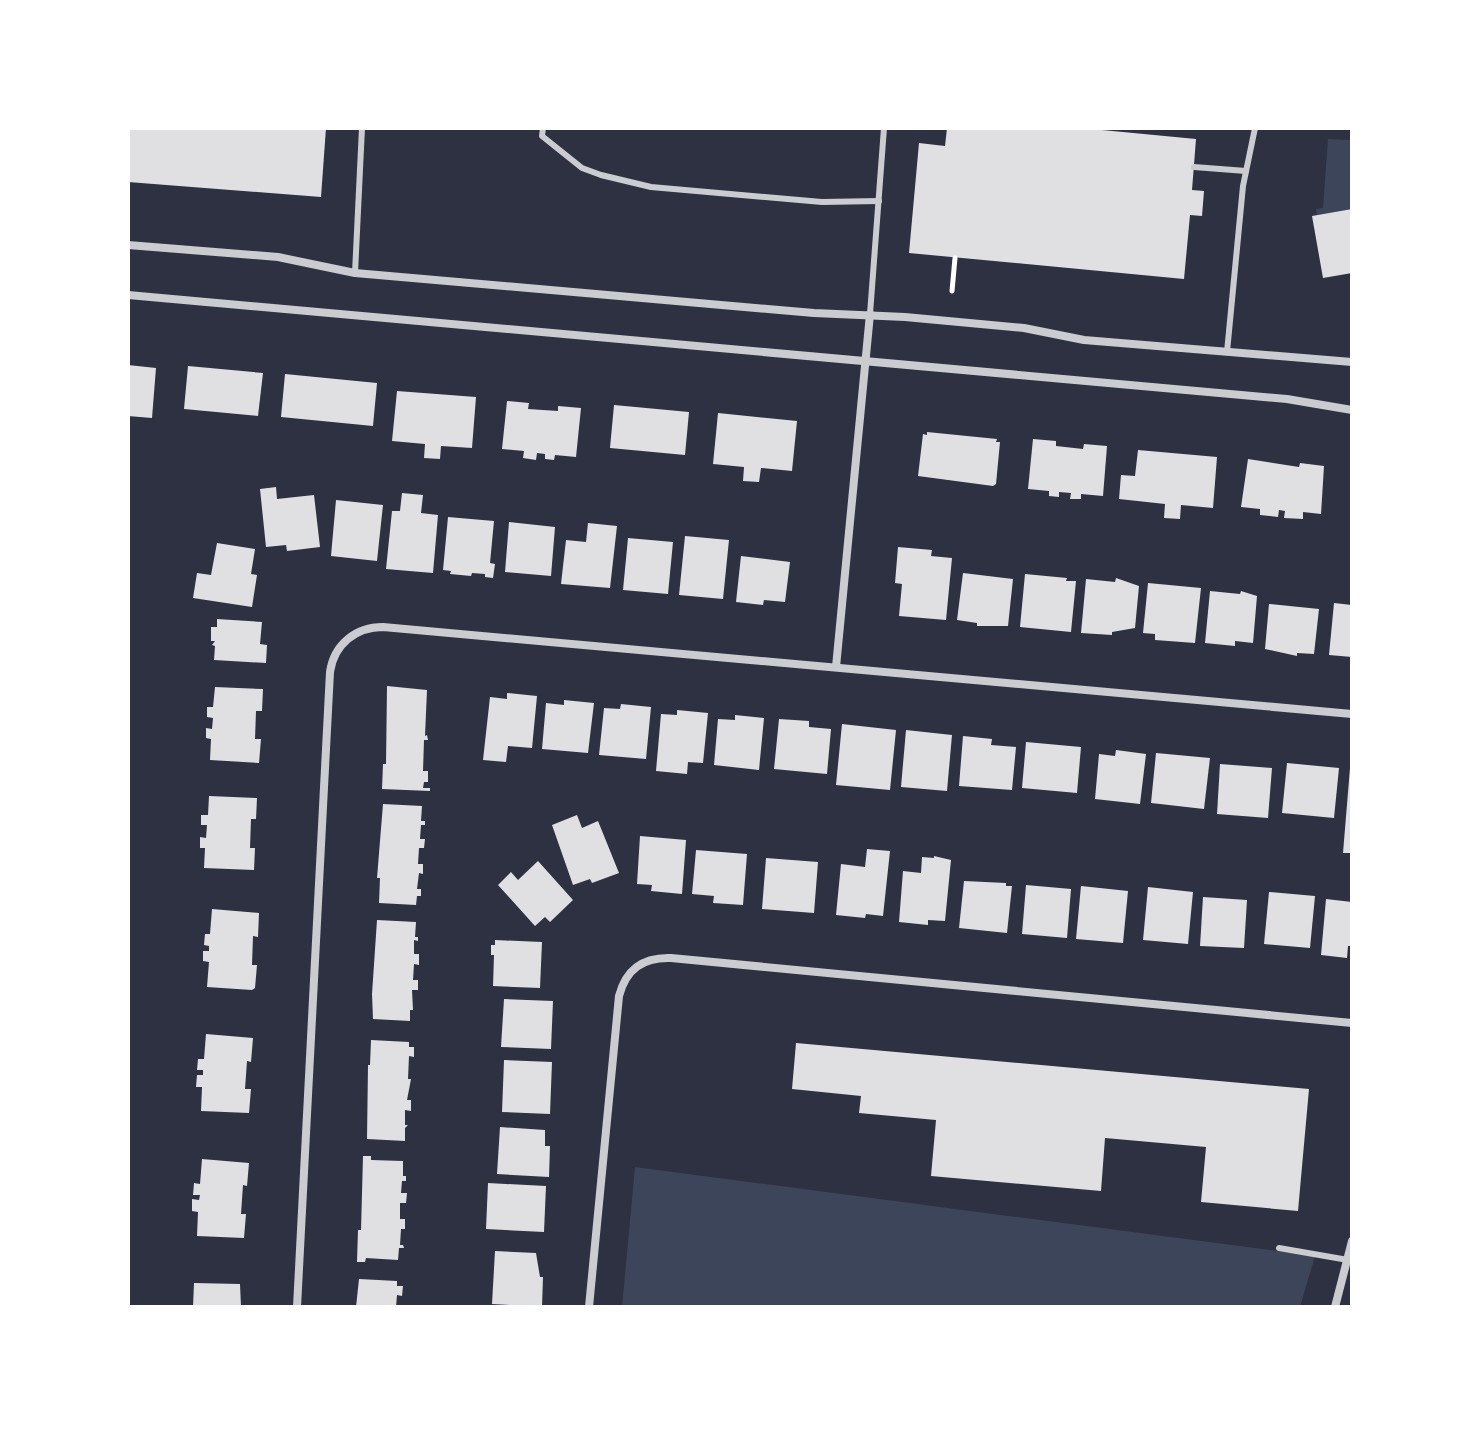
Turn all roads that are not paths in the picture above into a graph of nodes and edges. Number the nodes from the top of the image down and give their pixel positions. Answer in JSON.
{"nodes":[{"id":1,"x":362,"y":128,"type":"edge"},
{"id":2,"x":543,"y":128,"type":"edge"},
{"id":3,"x":884,"y":128,"type":"edge"},
{"id":4,"x":1255,"y":128,"type":"edge"},
{"id":5,"x":1194,"y":167,"type":"dead end"},
{"id":6,"x":1246,"y":171,"type":"junction"},
{"id":7,"x":879,"y":201,"type":"junction"},
{"id":8,"x":128,"y":245,"type":"edge"},
{"id":9,"x":355,"y":273,"type":"junction"},
{"id":10,"x":128,"y":295,"type":"edge"},
{"id":11,"x":870,"y":314,"type":"junction"},
{"id":12,"x":1227,"y":352,"type":"junction"},
{"id":13,"x":866,"y":361,"type":"junction"},
{"id":14,"x":1352,"y":362,"type":"edge"},
{"id":15,"x":1352,"y":410,"type":"edge"},
{"id":16,"x":836,"y":667,"type":"junction"},
{"id":17,"x":1352,"y":714,"type":"edge"},
{"id":18,"x":1352,"y":1023,"type":"edge"},
{"id":19,"x":1352,"y":1241,"type":"edge"},
{"id":20,"x":1279,"y":1248,"type":"dead end"},
{"id":21,"x":1348,"y":1260,"type":"junction"},
{"id":22,"x":297,"y":1307,"type":"edge"},
{"id":23,"x":589,"y":1307,"type":"edge"},
{"id":24,"x":1335,"y":1307,"type":"edge"}],
"edges":[{"from":1,"to":9,"type":"lane"},
{"from":2,"to":7,"type":"lane"},
{"from":3,"to":7,"type":"lane"},
{"from":4,"to":6,"type":"lane"},
{"from":5,"to":6,"type":"lane"},
{"from":6,"to":12,"type":"lane"},
{"from":7,"to":11,"type":"lane"},
{"from":8,"to":9,"type":"street"},
{"from":9,"to":11,"type":"street"},
{"from":10,"to":13,"type":"street"},
{"from":11,"to":12,"type":"street"},
{"from":11,"to":13,"type":"street"},
{"from":12,"to":14,"type":"street"},
{"from":13,"to":15,"type":"street"},
{"from":13,"to":16,"type":"street"},
{"from":16,"to":17,"type":"street"},
{"from":16,"to":22,"type":"street"},
{"from":18,"to":23,"type":"street"},
{"from":19,"to":21,"type":"street"},
{"from":20,"to":21,"type":"lane"},
{"from":21,"to":24,"type":"street"}]}
